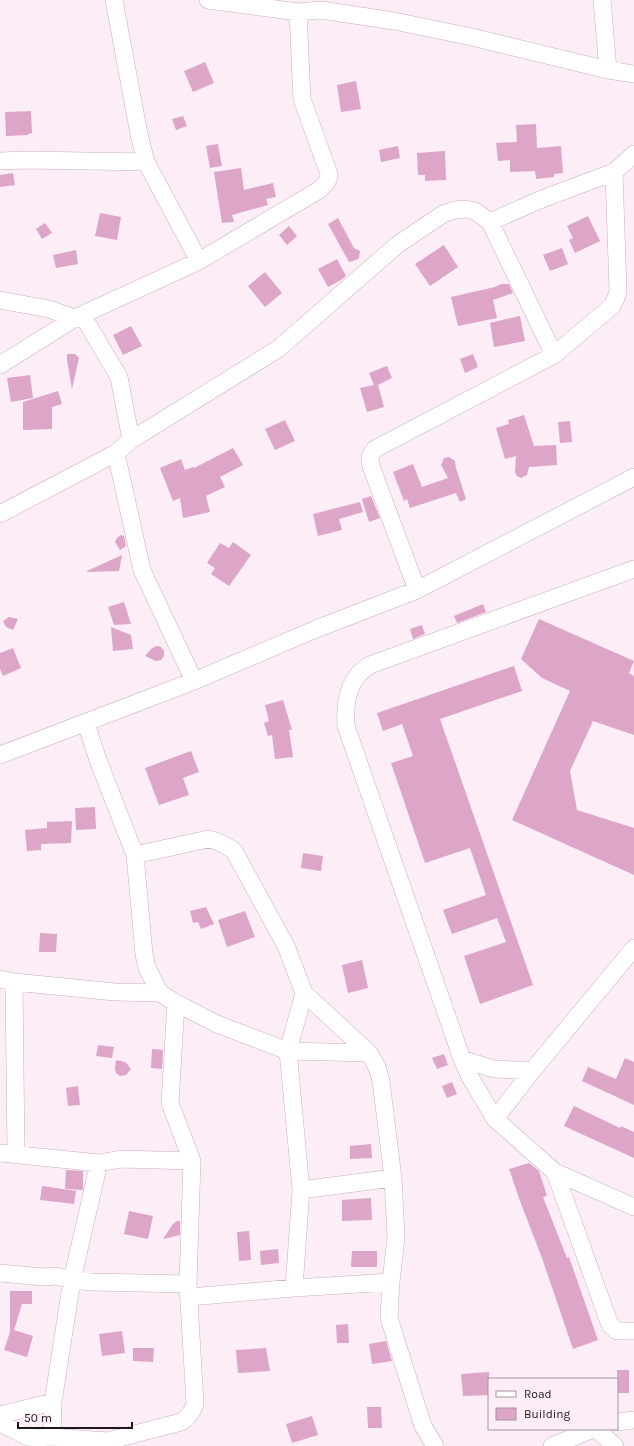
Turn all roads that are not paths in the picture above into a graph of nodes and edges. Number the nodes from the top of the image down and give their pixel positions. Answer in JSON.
{"nodes":[{"id":1,"x":114,"y":0,"type":"edge"},
{"id":2,"x":208,"y":0,"type":"edge"},
{"id":3,"x":602,"y":0,"type":"edge"},
{"id":4,"x":298,"y":12,"type":"junction"},
{"id":5,"x":608,"y":70,"type":"junction"},
{"id":6,"x":634,"y":74,"type":"edge"},
{"id":7,"x":634,"y":154,"type":"edge"},
{"id":8,"x":0,"y":161,"type":"edge"},
{"id":9,"x":146,"y":162,"type":"junction"},
{"id":10,"x":614,"y":172,"type":"junction"},
{"id":11,"x":490,"y":222,"type":"junction"},
{"id":12,"x":199,"y":260,"type":"junction"},
{"id":13,"x":0,"y":300,"type":"edge"},
{"id":14,"x":75,"y":318,"type":"junction"},
{"id":15,"x":554,"y":355,"type":"junction"},
{"id":16,"x":0,"y":365,"type":"edge"},
{"id":17,"x":131,"y":440,"type":"junction"},
{"id":18,"x":116,"y":453,"type":"junction"},
{"id":19,"x":634,"y":477,"type":"edge"},
{"id":20,"x":0,"y":514,"type":"edge"},
{"id":21,"x":634,"y":569,"type":"edge"},
{"id":22,"x":417,"y":590,"type":"junction"},
{"id":23,"x":194,"y":681,"type":"junction"},
{"id":24,"x":86,"y":723,"type":"junction"},
{"id":25,"x":0,"y":755,"type":"edge"},
{"id":26,"x":135,"y":856,"type":"junction"},
{"id":27,"x":634,"y":948,"type":"edge"},
{"id":28,"x":7,"y":981,"type":"edge"},
{"id":29,"x":160,"y":993,"type":"junction"},
{"id":30,"x":304,"y":993,"type":"junction"},
{"id":31,"x":176,"y":1003,"type":"junction"},
{"id":32,"x":288,"y":1051,"type":"junction"},
{"id":33,"x":369,"y":1052,"type":"junction"},
{"id":34,"x":462,"y":1059,"type":"junction"},
{"id":35,"x":532,"y":1071,"type":"junction"},
{"id":36,"x":495,"y":1119,"type":"junction"},
{"id":37,"x":8,"y":1154,"type":"edge"},
{"id":38,"x":192,"y":1161,"type":"junction"},
{"id":39,"x":99,"y":1163,"type":"junction"},
{"id":40,"x":555,"y":1172,"type":"junction"},
{"id":41,"x":393,"y":1178,"type":"junction"},
{"id":42,"x":301,"y":1190,"type":"junction"},
{"id":43,"x":634,"y":1207,"type":"edge"},
{"id":44,"x":0,"y":1273,"type":"edge"},
{"id":45,"x":72,"y":1280,"type":"junction"},
{"id":46,"x":391,"y":1282,"type":"junction"},
{"id":47,"x":294,"y":1288,"type":"junction"},
{"id":48,"x":189,"y":1291,"type":"junction"},
{"id":49,"x":634,"y":1331,"type":"edge"},
{"id":50,"x":53,"y":1402,"type":"junction"},
{"id":51,"x":0,"y":1415,"type":"edge"},
{"id":52,"x":634,"y":1420,"type":"edge"},
{"id":53,"x":618,"y":1422,"type":"edge"},
{"id":54,"x":0,"y":1423,"type":"edge"},
{"id":55,"x":591,"y":1430,"type":"edge"},
{"id":56,"x":597,"y":1430,"type":"edge"},
{"id":57,"x":52,"y":1437,"type":"junction"},
{"id":58,"x":108,"y":1443,"type":"edge"},
{"id":59,"x":435,"y":1446,"type":"edge"},
{"id":60,"x":552,"y":1446,"type":"edge"},
{"id":61,"x":615,"y":1446,"type":"edge"}],
"edges":[{"from":1,"to":9,"type":"street"},
{"from":2,"to":4,"type":"street"},
{"from":3,"to":5,"type":"street"},
{"from":4,"to":5,"type":"street"},
{"from":4,"to":12,"type":"street"},
{"from":5,"to":6,"type":"street"},
{"from":7,"to":10,"type":"street"},
{"from":8,"to":9,"type":"street"},
{"from":9,"to":12,"type":"street"},
{"from":10,"to":11,"type":"street"},
{"from":10,"to":15,"type":"street"},
{"from":11,"to":15,"type":"street"},
{"from":11,"to":17,"type":"street"},
{"from":12,"to":14,"type":"street"},
{"from":13,"to":14,"type":"street"},
{"from":14,"to":16,"type":"street"},
{"from":14,"to":17,"type":"street"},
{"from":15,"to":22,"type":"street"},
{"from":17,"to":18,"type":"street"},
{"from":18,"to":20,"type":"street"},
{"from":18,"to":23,"type":"street"},
{"from":19,"to":22,"type":"street"},
{"from":21,"to":34,"type":"street"},
{"from":22,"to":23,"type":"street"},
{"from":23,"to":24,"type":"street"},
{"from":24,"to":25,"type":"street"},
{"from":24,"to":26,"type":"street"},
{"from":26,"to":29,"type":"street"},
{"from":26,"to":30,"type":"street"},
{"from":27,"to":35,"type":"street"},
{"from":28,"to":29,"type":"street"},
{"from":28,"to":37,"type":"street"},
{"from":29,"to":31,"type":"street"},
{"from":30,"to":32,"type":"street"},
{"from":30,"to":33,"type":"street"},
{"from":31,"to":32,"type":"street"},
{"from":31,"to":38,"type":"street"},
{"from":32,"to":33,"type":"street"},
{"from":32,"to":42,"type":"street"},
{"from":33,"to":41,"type":"street"},
{"from":34,"to":35,"type":"street"},
{"from":34,"to":36,"type":"street"},
{"from":35,"to":36,"type":"street"},
{"from":36,"to":40,"type":"street"},
{"from":37,"to":39,"type":"street"},
{"from":38,"to":39,"type":"street"},
{"from":38,"to":48,"type":"street"},
{"from":39,"to":45,"type":"street"},
{"from":40,"to":43,"type":"street"},
{"from":40,"to":49,"type":"street"},
{"from":41,"to":42,"type":"street"},
{"from":41,"to":46,"type":"street"},
{"from":42,"to":47,"type":"street"},
{"from":44,"to":45,"type":"street"},
{"from":45,"to":48,"type":"street"},
{"from":45,"to":50,"type":"street"},
{"from":46,"to":47,"type":"street"},
{"from":46,"to":59,"type":"street"},
{"from":47,"to":48,"type":"street"},
{"from":48,"to":58,"type":"street"},
{"from":50,"to":51,"type":"street"},
{"from":50,"to":57,"type":"street"},
{"from":52,"to":53,"type":"street"},
{"from":54,"to":57,"type":"street"},
{"from":55,"to":60,"type":"street"},
{"from":56,"to":61,"type":"street"},
{"from":57,"to":58,"type":"street"}]}
